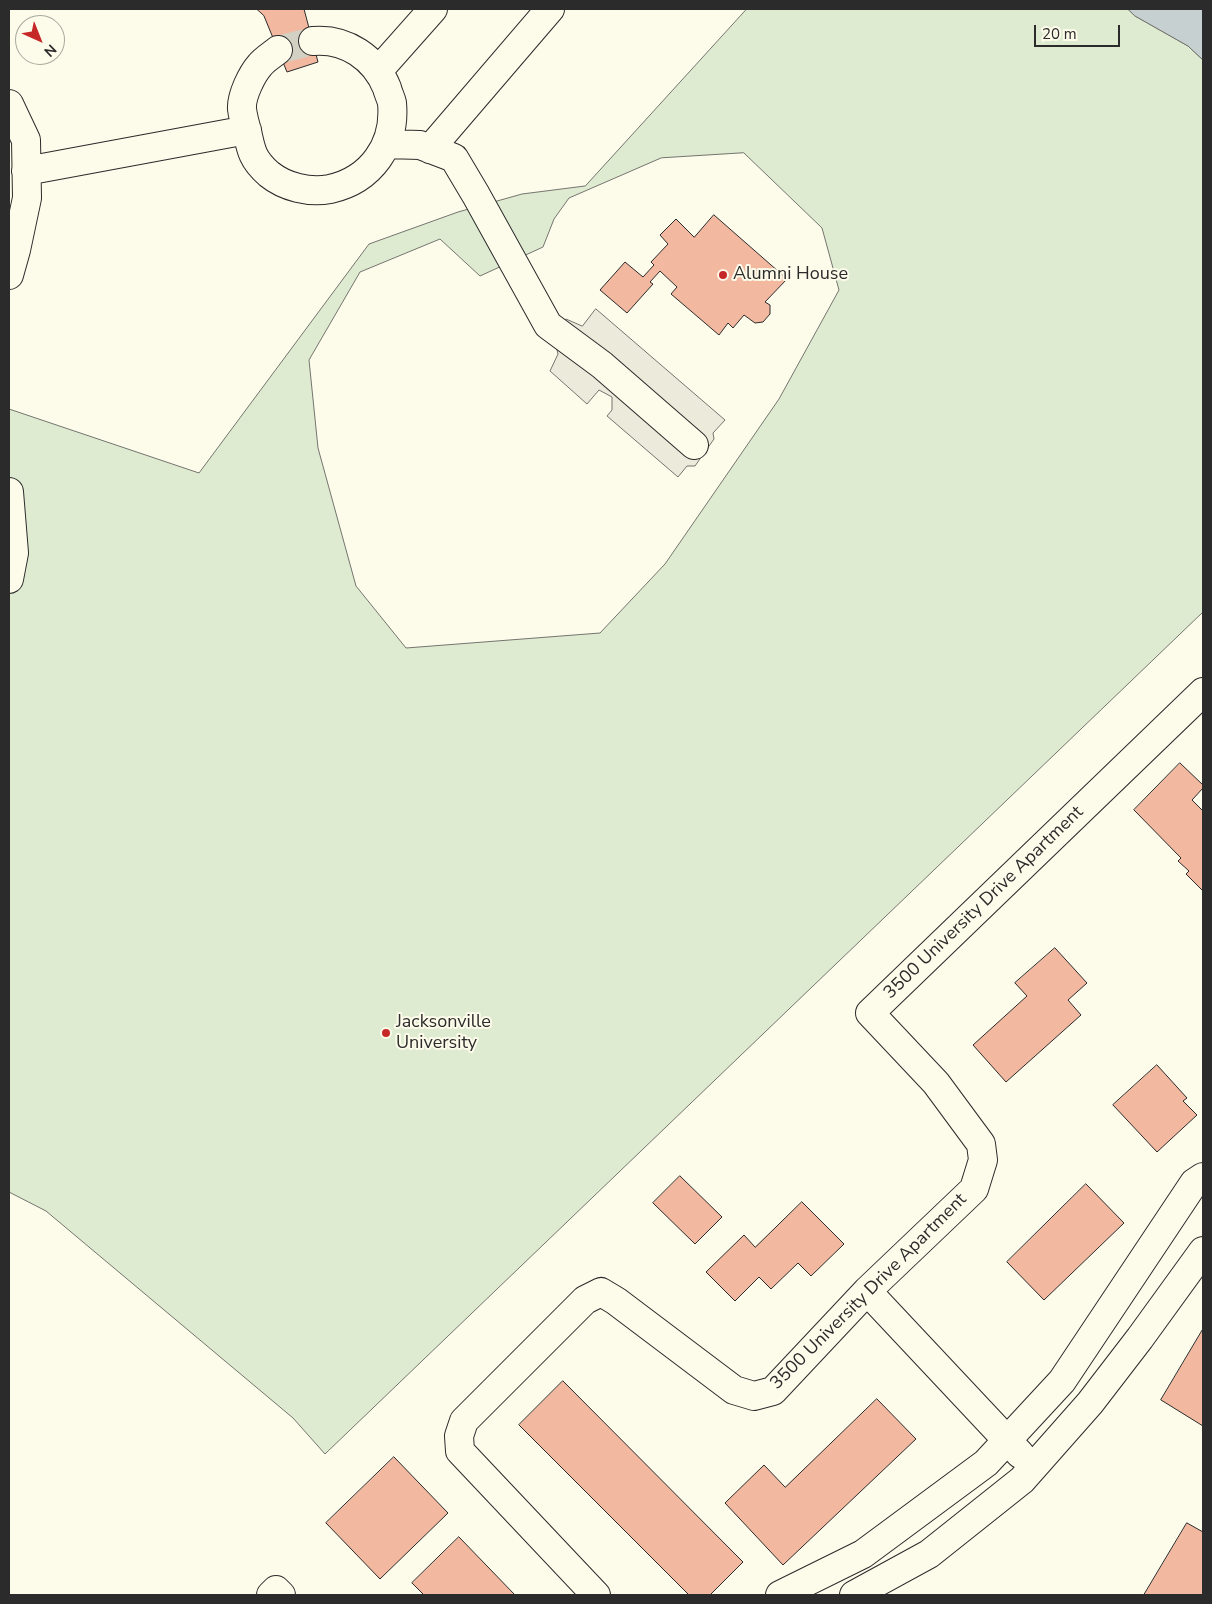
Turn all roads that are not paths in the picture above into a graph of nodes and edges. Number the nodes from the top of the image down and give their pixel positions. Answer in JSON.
{"nodes":[{"id":1,"x":434,"y":9,"type":"edge"},
{"id":2,"x":550,"y":9,"type":"edge"},
{"id":3,"x":313,"y":41,"type":"tunnel mouth"},
{"id":4,"x":278,"y":50,"type":"tunnel mouth"},
{"id":5,"x":378,"y":71,"type":"junction"},
{"id":6,"x":9,"y":104,"type":"edge"},
{"id":7,"x":247,"y":130,"type":"junction"},
{"id":8,"x":386,"y":144,"type":"junction"},
{"id":9,"x":430,"y":149,"type":"junction"},
{"id":10,"x":26,"y":170,"type":"junction"},
{"id":11,"x":9,"y":275,"type":"edge"},
{"id":12,"x":694,"y":445,"type":"dead end"},
{"id":13,"x":9,"y":492,"type":"edge"},
{"id":14,"x":9,"y":579,"type":"edge"},
{"id":15,"x":1201,"y":697,"type":"edge"},
{"id":16,"x":1203,"y":1177,"type":"edge"},
{"id":17,"x":1203,"y":1251,"type":"edge"},
{"id":18,"x":867,"y":1291,"type":"junction"},
{"id":19,"x":1007,"y":1440,"type":"junction"},
{"id":20,"x":1033,"y":1467,"type":"junction"},
{"id":21,"x":271,"y":1595,"type":"edge"},
{"id":22,"x":281,"y":1595,"type":"edge"},
{"id":23,"x":596,"y":1595,"type":"edge"},
{"id":24,"x":780,"y":1595,"type":"edge"},
{"id":25,"x":854,"y":1595,"type":"edge"}],
"edges":[{"from":1,"to":5,"type":"street"},
{"from":2,"to":9,"type":"street"},
{"from":3,"to":5,"type":"street"},
{"from":4,"to":7,"type":"street"},
{"from":5,"to":8,"type":"street"},
{"from":6,"to":10,"type":"street"},
{"from":7,"to":8,"type":"street"},
{"from":7,"to":10,"type":"street"},
{"from":8,"to":9,"type":"street"},
{"from":9,"to":12,"type":"street"},
{"from":10,"to":11,"type":"street"},
{"from":13,"to":14,"type":"street"},
{"from":15,"to":18,"type":"street","name":"3500 University Drive Apartment"},
{"from":16,"to":19,"type":"street"},
{"from":17,"to":20,"type":"street"},
{"from":18,"to":19,"type":"street"},
{"from":18,"to":23,"type":"street","name":"3500 University Drive Apartment"},
{"from":19,"to":20,"type":"street"},
{"from":19,"to":24,"type":"street"},
{"from":20,"to":25,"type":"street"},
{"from":21,"to":22,"type":"street"}]}
